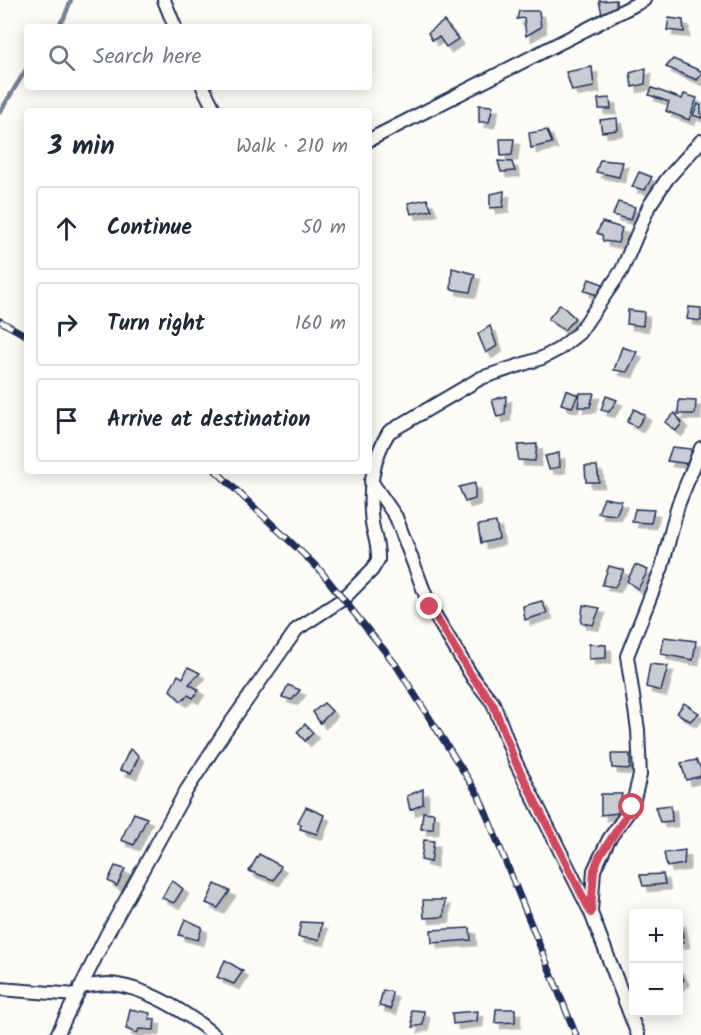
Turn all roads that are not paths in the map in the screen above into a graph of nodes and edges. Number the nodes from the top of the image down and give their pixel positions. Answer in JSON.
{"nodes":[{"id":1,"x":165,"y":0,"type":"edge"},
{"id":2,"x":644,"y":0,"type":"edge"},
{"id":3,"x":174,"y":24,"type":"edge"},
{"id":4,"x":205,"y":90,"type":"edge"},
{"id":5,"x":214,"y":108,"type":"edge"},
{"id":6,"x":372,"y":138,"type":"edge"},
{"id":7,"x":701,"y":141,"type":"edge"},
{"id":8,"x":701,"y":448,"type":"edge"},
{"id":9,"x":372,"y":468,"type":"edge"},
{"id":10,"x":369,"y":476,"type":"edge"},
{"id":11,"x":591,"y":913,"type":"junction"},
{"id":12,"x":0,"y":989,"type":"edge"},
{"id":13,"x":78,"y":991,"type":"junction"},
{"id":14,"x":57,"y":1035,"type":"edge"},
{"id":15,"x":214,"y":1035,"type":"edge"},
{"id":16,"x":638,"y":1035,"type":"edge"}],
"edges":[{"from":1,"to":3,"type":"street"},
{"from":2,"to":6,"type":"street"},
{"from":4,"to":5,"type":"street"},
{"from":7,"to":9,"type":"street"},
{"from":8,"to":11,"type":"street"},
{"from":10,"to":11,"type":"street"},
{"from":10,"to":13,"type":"street"},
{"from":11,"to":16,"type":"street"},
{"from":12,"to":13,"type":"street"},
{"from":13,"to":14,"type":"street"},
{"from":13,"to":15,"type":"street"}]}
